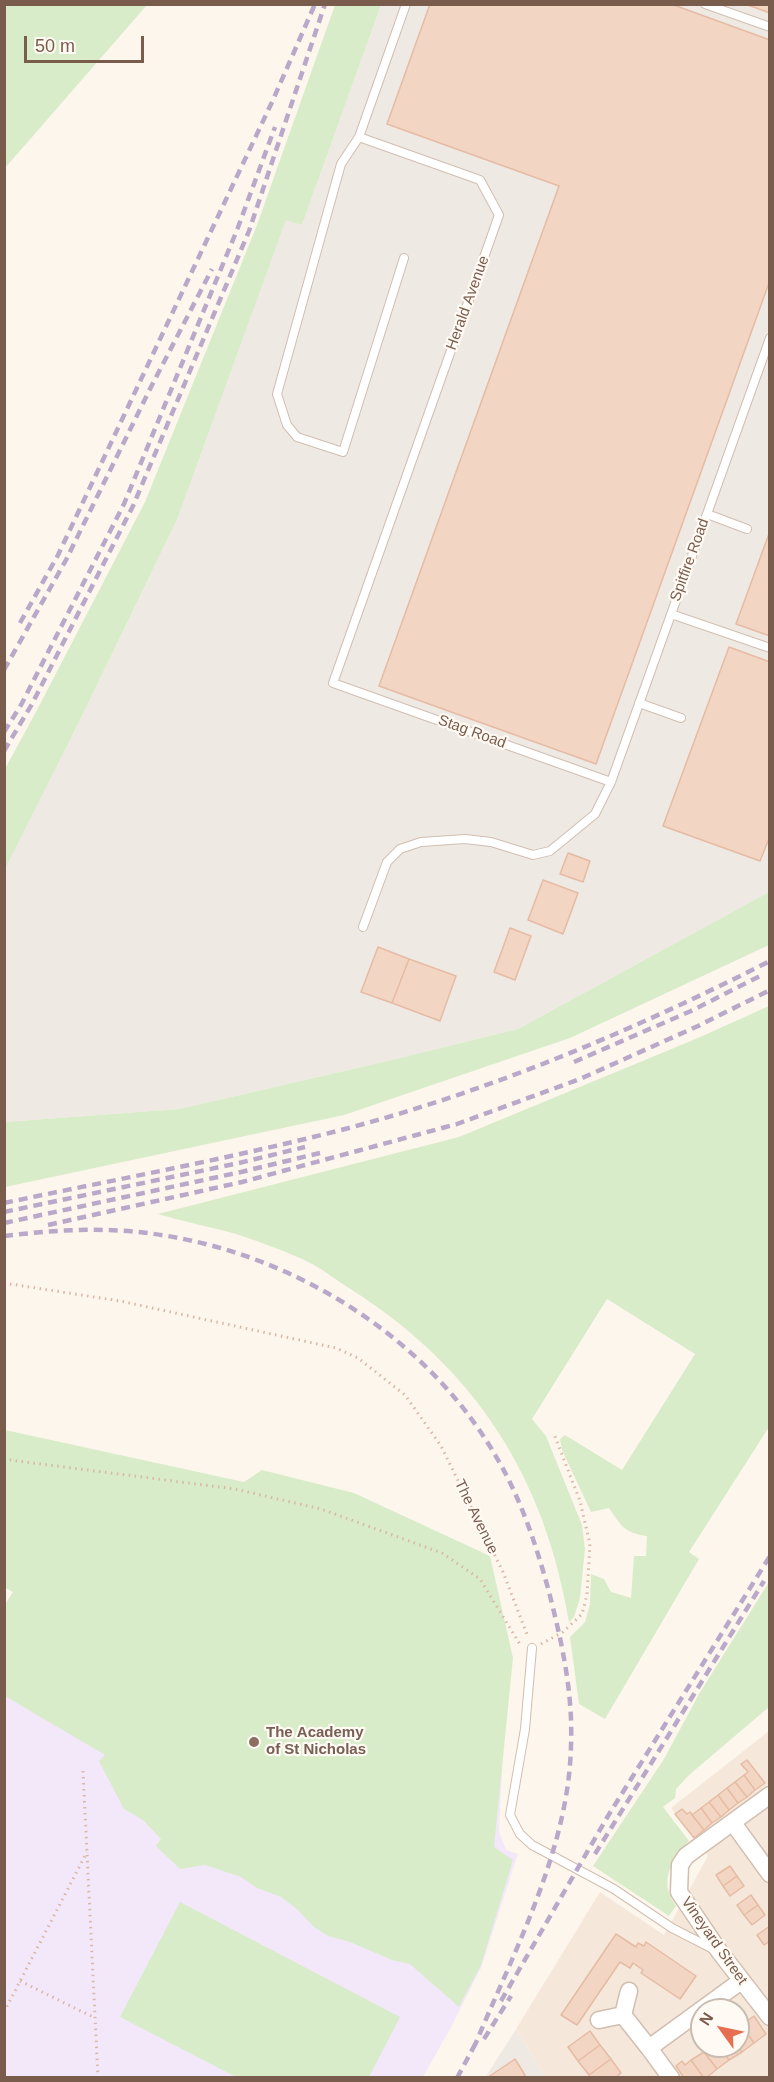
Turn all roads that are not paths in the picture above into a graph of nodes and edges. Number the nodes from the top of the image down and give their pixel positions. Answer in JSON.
{"nodes":[{"id":1,"x":406,"y":4,"type":"edge"},
{"id":2,"x":705,"y":4,"type":"edge"},
{"id":3,"x":770,"y":27,"type":"edge"},
{"id":4,"x":359,"y":137,"type":"junction"},
{"id":5,"x":404,"y":258,"type":"dead end"},
{"id":6,"x":769,"y":339,"type":"edge"},
{"id":7,"x":707,"y":514,"type":"junction"},
{"id":8,"x":747,"y":529,"type":"dead end"},
{"id":9,"x":671,"y":614,"type":"junction"},
{"id":10,"x":770,"y":648,"type":"edge"},
{"id":11,"x":333,"y":683,"type":"joint"},
{"id":12,"x":639,"y":703,"type":"junction"},
{"id":13,"x":681,"y":718,"type":"dead end"},
{"id":14,"x":611,"y":782,"type":"junction"},
{"id":15,"x":363,"y":927,"type":"dead end"},
{"id":16,"x":532,"y":1648,"type":"road end"},
{"id":17,"x":770,"y":1795,"type":"edge"},
{"id":18,"x":733,"y":1823,"type":"junction"},
{"id":19,"x":770,"y":1874,"type":"edge"},
{"id":20,"x":719,"y":1952,"type":"junction"},
{"id":21,"x":741,"y":1981,"type":"junction"},
{"id":22,"x":629,"y":1991,"type":"dead end"},
{"id":23,"x":623,"y":2015,"type":"junction"},
{"id":24,"x":770,"y":2017,"type":"edge"},
{"id":25,"x":599,"y":2020,"type":"dead end"},
{"id":26,"x":649,"y":2048,"type":"junction"},
{"id":27,"x":671,"y":2078,"type":"edge"}],
"edges":[{"from":1,"to":4,"type":"lane"},
{"from":2,"to":3,"type":"lane"},
{"from":4,"to":5,"type":"lane"},
{"from":4,"to":11,"type":"lane","name":"Herald Avenue"},
{"from":6,"to":7,"type":"lane","name":"Spitfire Road"},
{"from":7,"to":8,"type":"lane"},
{"from":7,"to":9,"type":"lane","name":"Spitfire Road"},
{"from":9,"to":10,"type":"lane"},
{"from":9,"to":12,"type":"lane","name":"Spitfire Road"},
{"from":11,"to":14,"type":"lane","name":"Stag Road"},
{"from":12,"to":13,"type":"lane"},
{"from":12,"to":14,"type":"lane","name":"Spitfire Road"},
{"from":14,"to":15,"type":"lane","name":"Spitfire Road"},
{"from":16,"to":20,"type":"lane"},
{"from":17,"to":18,"type":"street","name":"Vineyard Street"},
{"from":18,"to":19,"type":"street"},
{"from":18,"to":20,"type":"street","name":"Vineyard Street"},
{"from":20,"to":21,"type":"street","name":"Vineyard Street"},
{"from":21,"to":24,"type":"street","name":"Vineyard Street"},
{"from":21,"to":26,"type":"street"},
{"from":22,"to":23,"type":"street"},
{"from":23,"to":25,"type":"street"},
{"from":23,"to":26,"type":"street"},
{"from":26,"to":27,"type":"street"}]}
